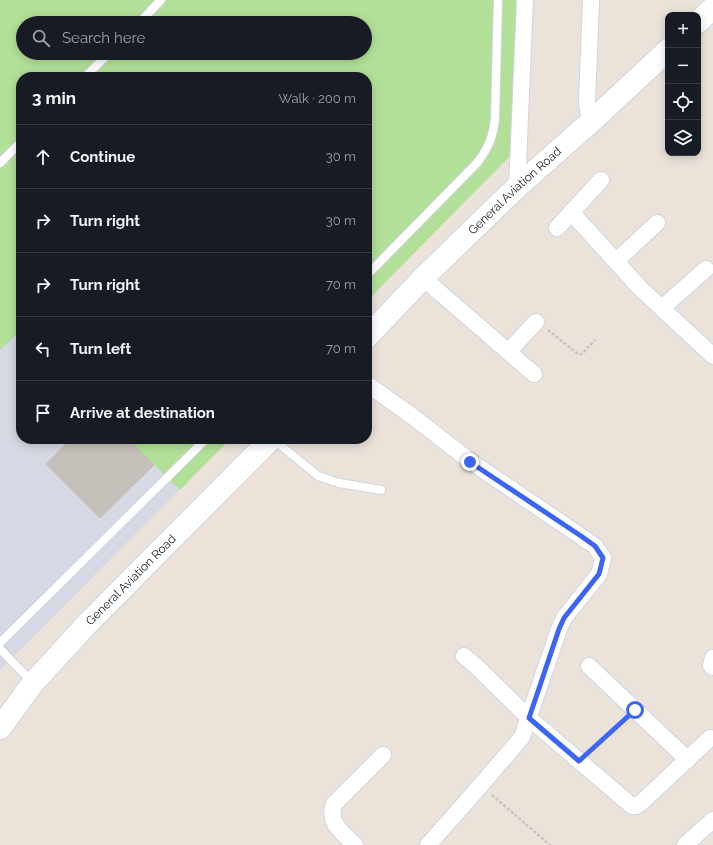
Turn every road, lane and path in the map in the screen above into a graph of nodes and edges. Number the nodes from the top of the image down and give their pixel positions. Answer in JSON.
{"nodes":[{"id":1,"x":161,"y":0,"type":"edge"},
{"id":2,"x":498,"y":0,"type":"edge"},
{"id":3,"x":524,"y":0,"type":"edge"},
{"id":4,"x":591,"y":0,"type":"edge"},
{"id":5,"x":713,"y":8,"type":"edge"},
{"id":6,"x":146,"y":16,"type":"edge"},
{"id":7,"x":701,"y":19,"type":"edge"},
{"id":8,"x":665,"y":53,"type":"edge"},
{"id":9,"x":102,"y":60,"type":"edge"},
{"id":10,"x":90,"y":72,"type":"edge"},
{"id":11,"x":594,"y":119,"type":"junction"},
{"id":12,"x":16,"y":147,"type":"edge"},
{"id":13,"x":0,"y":163,"type":"edge"},
{"id":14,"x":602,"y":180,"type":"dead end"},
{"id":15,"x":517,"y":187,"type":"junction"},
{"id":16,"x":571,"y":212,"type":"junction"},
{"id":17,"x":657,"y":223,"type":"dead end"},
{"id":18,"x":557,"y":228,"type":"dead end"},
{"id":19,"x":616,"y":261,"type":"junction"},
{"id":20,"x":706,"y":269,"type":"dead end"},
{"id":21,"x":372,"y":270,"type":"edge"},
{"id":22,"x":423,"y":278,"type":"junction"},
{"id":23,"x":662,"y":308,"type":"junction"},
{"id":24,"x":536,"y":322,"type":"joint"},
{"id":25,"x":372,"y":332,"type":"edge"},
{"id":26,"x":595,"y":340,"type":"dead end"},
{"id":27,"x":508,"y":352,"type":"junction"},
{"id":28,"x":713,"y":356,"type":"edge"},
{"id":29,"x":534,"y":374,"type":"dead end"},
{"id":30,"x":372,"y":388,"type":"edge"},
{"id":31,"x":201,"y":444,"type":"edge"},
{"id":32,"x":267,"y":444,"type":"edge"},
{"id":33,"x":278,"y":444,"type":"edge"},
{"id":34,"x":380,"y":490,"type":"dead end"},
{"id":35,"x":0,"y":643,"type":"edge"},
{"id":36,"x":0,"y":650,"type":"edge"},
{"id":37,"x":464,"y":656,"type":"dead end"},
{"id":38,"x":713,"y":658,"type":"edge"},
{"id":39,"x":589,"y":666,"type":"dead end"},
{"id":40,"x":713,"y":667,"type":"edge"},
{"id":41,"x":33,"y":684,"type":"junction"},
{"id":42,"x":635,"y":710,"type":"junction"},
{"id":43,"x":529,"y":718,"type":"junction"},
{"id":44,"x":0,"y":728,"type":"edge"},
{"id":45,"x":710,"y":738,"type":"dead end"},
{"id":46,"x":383,"y":755,"type":"dead end"},
{"id":47,"x":688,"y":760,"type":"junction"},
{"id":48,"x":579,"y":761,"type":"junction"},
{"id":49,"x":481,"y":785,"type":"junction"},
{"id":50,"x":713,"y":820,"type":"edge"},
{"id":51,"x":355,"y":845,"type":"edge"},
{"id":52,"x":428,"y":845,"type":"edge"},
{"id":53,"x":550,"y":845,"type":"edge"},
{"id":54,"x":685,"y":845,"type":"edge"}],
"edges":[{"from":1,"to":6,"type":"lane"},
{"from":2,"to":21,"type":"lane"},
{"from":3,"to":15,"type":"street"},
{"from":4,"to":11,"type":"street"},
{"from":5,"to":7,"type":"main road"},
{"from":8,"to":11,"type":"main road","name":"General Aviation Road"},
{"from":9,"to":10,"type":"lane"},
{"from":11,"to":15,"type":"main road","name":"General Aviation Road"},
{"from":12,"to":13,"type":"lane"},
{"from":14,"to":16,"type":"street"},
{"from":15,"to":22,"type":"main road","name":"General Aviation Road"},
{"from":16,"to":18,"type":"street"},
{"from":16,"to":19,"type":"street"},
{"from":17,"to":19,"type":"street"},
{"from":19,"to":23,"type":"street"},
{"from":20,"to":23,"type":"street"},
{"from":22,"to":25,"type":"main road","name":"General Aviation Road"},
{"from":22,"to":27,"type":"street"},
{"from":23,"to":28,"type":"street"},
{"from":24,"to":26,"type":"path"},
{"from":24,"to":27,"type":"street"},
{"from":27,"to":29,"type":"street"},
{"from":30,"to":43,"type":"street"},
{"from":31,"to":35,"type":"lane"},
{"from":32,"to":41,"type":"main road","name":"General Aviation Road"},
{"from":33,"to":34,"type":"lane"},
{"from":36,"to":41,"type":"lane"},
{"from":37,"to":43,"type":"street"},
{"from":38,"to":40,"type":"street"},
{"from":39,"to":42,"type":"street"},
{"from":41,"to":44,"type":"main road","name":"General Aviation Road"},
{"from":42,"to":47,"type":"street"},
{"from":42,"to":48,"type":"path"},
{"from":43,"to":48,"type":"street"},
{"from":43,"to":49,"type":"street"},
{"from":45,"to":47,"type":"street"},
{"from":46,"to":51,"type":"street"},
{"from":47,"to":48,"type":"street"},
{"from":49,"to":52,"type":"street"},
{"from":49,"to":53,"type":"path"},
{"from":50,"to":54,"type":"street"}]}
